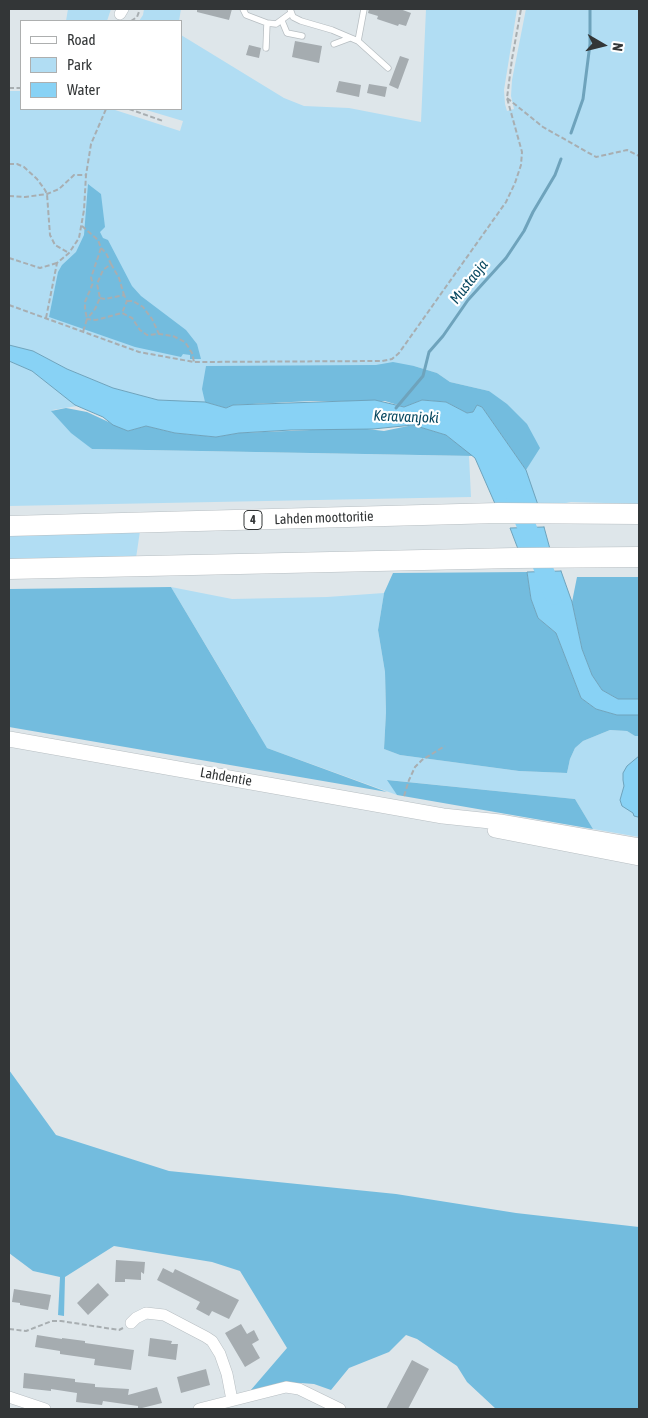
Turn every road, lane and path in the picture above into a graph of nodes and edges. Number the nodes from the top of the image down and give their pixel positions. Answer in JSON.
{"nodes":[{"id":1,"x":140,"y":9,"type":"edge"},
{"id":2,"x":243,"y":9,"type":"edge"},
{"id":3,"x":364,"y":9,"type":"edge"},
{"id":4,"x":521,"y":9,"type":"edge"},
{"id":5,"x":291,"y":11,"type":"edge"},
{"id":6,"x":132,"y":20,"type":"edge"},
{"id":7,"x":282,"y":21,"type":"junction"},
{"id":8,"x":267,"y":23,"type":"junction"},
{"id":9,"x":302,"y":36,"type":"dead end"},
{"id":10,"x":350,"y":38,"type":"junction"},
{"id":11,"x":358,"y":41,"type":"junction"},
{"id":12,"x":334,"y":44,"type":"dead end"},
{"id":13,"x":266,"y":48,"type":"dead end"},
{"id":14,"x":388,"y":68,"type":"dead end"},
{"id":15,"x":507,"y":98,"type":"junction"},
{"id":16,"x":106,"y":110,"type":"edge"},
{"id":17,"x":132,"y":110,"type":"edge"},
{"id":18,"x":163,"y":121,"type":"dead end"},
{"id":19,"x":639,"y":156,"type":"edge"},
{"id":20,"x":9,"y":164,"type":"edge"},
{"id":21,"x":86,"y":175,"type":"junction"},
{"id":22,"x":47,"y":194,"type":"junction"},
{"id":23,"x":9,"y":196,"type":"edge"},
{"id":24,"x":82,"y":226,"type":"junction"},
{"id":25,"x":101,"y":248,"type":"junction"},
{"id":26,"x":70,"y":253,"type":"junction"},
{"id":27,"x":9,"y":258,"type":"edge"},
{"id":28,"x":57,"y":263,"type":"junction"},
{"id":29,"x":111,"y":264,"type":"junction"},
{"id":30,"x":98,"y":286,"type":"junction"},
{"id":31,"x":91,"y":289,"type":"junction"},
{"id":32,"x":124,"y":295,"type":"junction"},
{"id":33,"x":100,"y":298,"type":"junction"},
{"id":34,"x":127,"y":301,"type":"junction"},
{"id":35,"x":9,"y":305,"type":"edge"},
{"id":36,"x":122,"y":313,"type":"junction"},
{"id":37,"x":46,"y":318,"type":"junction"},
{"id":38,"x":87,"y":319,"type":"junction"},
{"id":39,"x":83,"y":332,"type":"junction"},
{"id":40,"x":159,"y":334,"type":"junction"},
{"id":41,"x":194,"y":362,"type":"junction"},
{"id":42,"x":639,"y":514,"type":"edge"},
{"id":43,"x":9,"y":526,"type":"edge"},
{"id":44,"x":639,"y":557,"type":"edge"},
{"id":45,"x":9,"y":569,"type":"edge"},
{"id":46,"x":9,"y":739,"type":"edge"},
{"id":47,"x":445,"y":746,"type":"dead end"},
{"id":48,"x":402,"y":809,"type":"junction"},
{"id":49,"x":601,"y":845,"type":"junction"},
{"id":50,"x":639,"y":846,"type":"edge"},
{"id":51,"x":639,"y":858,"type":"edge"},
{"id":52,"x":131,"y":1323,"type":"joint"},
{"id":53,"x":9,"y":1329,"type":"edge"},
{"id":54,"x":9,"y":1396,"type":"edge"},
{"id":55,"x":232,"y":1400,"type":"junction"},
{"id":56,"x":45,"y":1409,"type":"edge"},
{"id":57,"x":199,"y":1409,"type":"edge"},
{"id":58,"x":340,"y":1409,"type":"edge"}],
"edges":[{"from":1,"to":6,"type":"path"},
{"from":2,"to":8,"type":"lane"},
{"from":3,"to":11,"type":"lane"},
{"from":4,"to":15,"type":"path"},
{"from":5,"to":7,"type":"lane"},
{"from":5,"to":10,"type":"lane"},
{"from":7,"to":8,"type":"lane"},
{"from":7,"to":9,"type":"lane"},
{"from":8,"to":13,"type":"lane"},
{"from":10,"to":11,"type":"lane"},
{"from":10,"to":12,"type":"lane"},
{"from":11,"to":14,"type":"lane"},
{"from":15,"to":19,"type":"path"},
{"from":15,"to":41,"type":"path"},
{"from":16,"to":21,"type":"path"},
{"from":17,"to":18,"type":"path"},
{"from":20,"to":22,"type":"path"},
{"from":21,"to":22,"type":"path"},
{"from":21,"to":24,"type":"path"},
{"from":22,"to":23,"type":"path"},
{"from":22,"to":26,"type":"path"},
{"from":24,"to":25,"type":"path"},
{"from":24,"to":26,"type":"path"},
{"from":25,"to":29,"type":"path"},
{"from":25,"to":31,"type":"path"},
{"from":26,"to":28,"type":"path"},
{"from":27,"to":28,"type":"path"},
{"from":28,"to":37,"type":"path"},
{"from":29,"to":30,"type":"path"},
{"from":29,"to":32,"type":"path"},
{"from":30,"to":31,"type":"path"},
{"from":30,"to":33,"type":"path"},
{"from":31,"to":38,"type":"path"},
{"from":32,"to":33,"type":"path"},
{"from":32,"to":34,"type":"path"},
{"from":33,"to":38,"type":"path"},
{"from":34,"to":36,"type":"path"},
{"from":34,"to":40,"type":"path"},
{"from":35,"to":37,"type":"path"},
{"from":36,"to":38,"type":"path"},
{"from":36,"to":40,"type":"path"},
{"from":37,"to":39,"type":"path"},
{"from":38,"to":39,"type":"path"},
{"from":39,"to":41,"type":"path"},
{"from":40,"to":41,"type":"path"},
{"from":42,"to":43,"type":"highway","name":"Lahden moottoritie","number":"4"},
{"from":44,"to":45,"type":"highway"},
{"from":46,"to":48,"type":"main road","name":"Lahdentie"},
{"from":47,"to":48,"type":"path"},
{"from":48,"to":49,"type":"main road","name":"Lahdentie"},
{"from":49,"to":50,"type":"main road","name":"Lahdentie"},
{"from":49,"to":51,"type":"main road","name":"Lahdentie"},
{"from":52,"to":53,"type":"path"},
{"from":52,"to":55,"type":"street"},
{"from":54,"to":56,"type":"street"},
{"from":55,"to":57,"type":"street"},
{"from":55,"to":58,"type":"street"}]}
